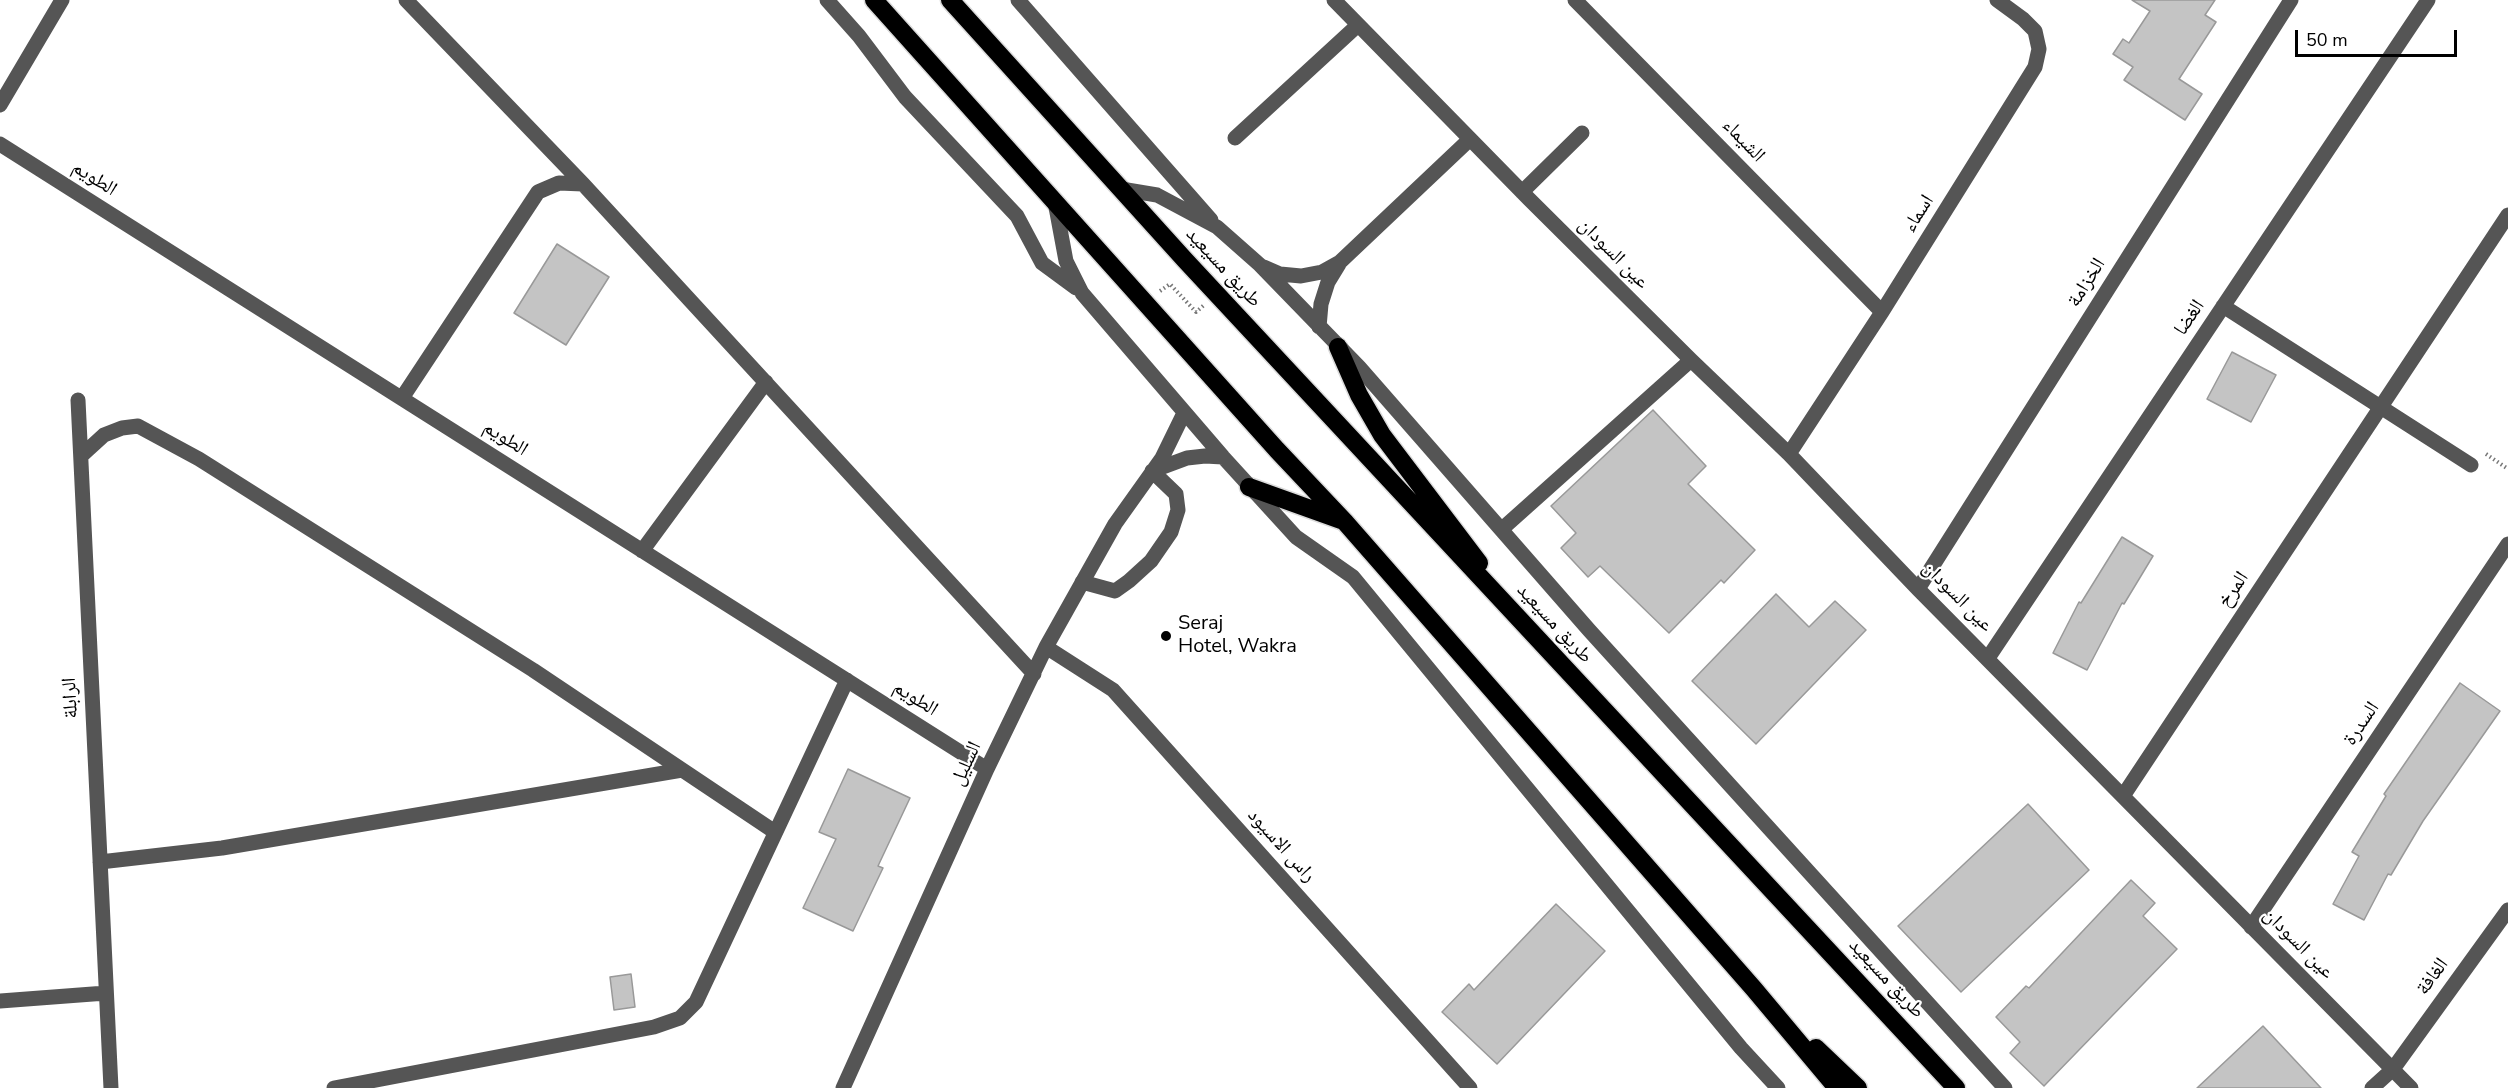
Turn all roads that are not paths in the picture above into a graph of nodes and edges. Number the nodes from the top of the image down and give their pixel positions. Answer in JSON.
{"nodes":[{"id":1,"x":62,"y":0,"type":"edge"},
{"id":2,"x":406,"y":0,"type":"edge"},
{"id":3,"x":827,"y":0,"type":"edge"},
{"id":4,"x":874,"y":0,"type":"edge"},
{"id":5,"x":950,"y":0,"type":"edge"},
{"id":6,"x":1018,"y":0,"type":"edge"},
{"id":7,"x":1334,"y":0,"type":"edge"},
{"id":8,"x":1575,"y":0,"type":"edge"},
{"id":9,"x":1997,"y":0,"type":"edge"},
{"id":10,"x":2428,"y":0,"type":"edge"},
{"id":11,"x":2285,"y":2,"type":"edge"},
{"id":12,"x":1358,"y":25,"type":"junction"},
{"id":13,"x":0,"y":105,"type":"edge"},
{"id":14,"x":1585,"y":136,"type":"dead end"},
{"id":15,"x":1235,"y":138,"type":"dead end"},
{"id":16,"x":1469,"y":140,"type":"junction"},
{"id":17,"x":0,"y":144,"type":"edge"},
{"id":18,"x":583,"y":184,"type":"junction"},
{"id":19,"x":1121,"y":189,"type":"junction"},
{"id":20,"x":1525,"y":196,"type":"junction"},
{"id":21,"x":1055,"y":202,"type":"junction"},
{"id":22,"x":2508,"y":215,"type":"edge"},
{"id":23,"x":1217,"y":227,"type":"junction"},
{"id":24,"x":1340,"y":262,"type":"junction"},
{"id":25,"x":1260,"y":265,"type":"junction"},
{"id":26,"x":1082,"y":293,"type":"junction"},
{"id":27,"x":2223,"y":306,"type":"junction"},
{"id":28,"x":1882,"y":312,"type":"junction"},
{"id":29,"x":1318,"y":327,"type":"junction"},
{"id":30,"x":1338,"y":347,"type":"junction"},
{"id":31,"x":1691,"y":360,"type":"junction"},
{"id":32,"x":766,"y":382,"type":"junction"},
{"id":33,"x":402,"y":398,"type":"junction"},
{"id":34,"x":78,"y":400,"type":"dead end"},
{"id":35,"x":2381,"y":407,"type":"junction"},
{"id":36,"x":1184,"y":413,"type":"junction"},
{"id":37,"x":1789,"y":454,"type":"junction"},
{"id":38,"x":81,"y":456,"type":"junction"},
{"id":39,"x":1223,"y":457,"type":"junction"},
{"id":40,"x":2471,"y":465,"type":"dead end"},
{"id":41,"x":1152,"y":471,"type":"junction"},
{"id":42,"x":1250,"y":487,"type":"junction"},
{"id":43,"x":1345,"y":522,"type":"junction"},
{"id":44,"x":1502,"y":529,"type":"junction"},
{"id":45,"x":2508,"y":544,"type":"edge"},
{"id":46,"x":642,"y":550,"type":"junction"},
{"id":47,"x":1082,"y":582,"type":"junction"},
{"id":48,"x":1918,"y":589,"type":"junction"},
{"id":49,"x":1534,"y":636,"type":"junction"},
{"id":50,"x":1047,"y":647,"type":"junction"},
{"id":51,"x":1988,"y":658,"type":"junction"},
{"id":52,"x":1034,"y":674,"type":"junction"},
{"id":53,"x":847,"y":680,"type":"junction"},
{"id":54,"x":987,"y":769,"type":"junction"},
{"id":55,"x":682,"y":770,"type":"junction"},
{"id":56,"x":2122,"y":796,"type":"junction"},
{"id":57,"x":775,"y":832,"type":"junction"},
{"id":58,"x":100,"y":862,"type":"junction"},
{"id":59,"x":2508,"y":910,"type":"edge"},
{"id":60,"x":2251,"y":927,"type":"junction"},
{"id":61,"x":1754,"y":989,"type":"junction"},
{"id":62,"x":106,"y":993,"type":"junction"},
{"id":63,"x":0,"y":1001,"type":"edge"},
{"id":64,"x":2393,"y":1069,"type":"junction"},
{"id":65,"x":111,"y":1088,"type":"edge"},
{"id":66,"x":334,"y":1088,"type":"edge"},
{"id":67,"x":843,"y":1088,"type":"edge"},
{"id":68,"x":1470,"y":1088,"type":"edge"},
{"id":69,"x":1778,"y":1088,"type":"edge"},
{"id":70,"x":1837,"y":1088,"type":"edge"},
{"id":71,"x":1858,"y":1088,"type":"edge"},
{"id":72,"x":1956,"y":1088,"type":"edge"},
{"id":73,"x":2005,"y":1088,"type":"edge"},
{"id":74,"x":2372,"y":1088,"type":"edge"},
{"id":75,"x":2411,"y":1088,"type":"edge"}],
"edges":[{"from":1,"to":13,"type":"street"},
{"from":2,"to":18,"type":"street"},
{"from":3,"to":26,"type":"street"},
{"from":4,"to":21,"type":"highway"},
{"from":5,"to":19,"type":"highway","name":"طريق مسيعيد"},
{"from":6,"to":23,"type":"street","name":"طريق مسيعيد"},
{"from":7,"to":12,"type":"street","name":"عين السودان"},
{"from":8,"to":28,"type":"street","name":"الشيماء"},
{"from":9,"to":28,"type":"street","name":"اسماء"},
{"from":10,"to":27,"type":"street","name":"الغضا"},
{"from":11,"to":48,"type":"street","name":"الخزامة"},
{"from":12,"to":15,"type":"street"},
{"from":12,"to":16,"type":"street","name":"عين السودان"},
{"from":14,"to":20,"type":"street"},
{"from":16,"to":20,"type":"street","name":"عين السودان"},
{"from":16,"to":24,"type":"street"},
{"from":17,"to":33,"type":"street","name":"الطويم"},
{"from":18,"to":32,"type":"street"},
{"from":18,"to":33,"type":"street"},
{"from":19,"to":23,"type":"street","name":"طريق مسيعيد"},
{"from":19,"to":49,"type":"highway","name":"طريق مسيعيد"},
{"from":20,"to":31,"type":"street","name":"عين السودان"},
{"from":21,"to":26,"type":"street"},
{"from":21,"to":43,"type":"highway"},
{"from":22,"to":35,"type":"street","name":"المرخ"},
{"from":23,"to":25,"type":"street","name":"طريق مسيعيد"},
{"from":24,"to":25,"type":"street"},
{"from":24,"to":29,"type":"street"},
{"from":25,"to":29,"type":"street","name":"طريق مسيعيد"},
{"from":26,"to":36,"type":"street"},
{"from":27,"to":35,"type":"street"},
{"from":27,"to":51,"type":"street","name":"الغضا"},
{"from":28,"to":37,"type":"street","name":"اسماء"},
{"from":29,"to":30,"type":"street","name":"طريق مسيعيد"},
{"from":30,"to":44,"type":"street","name":"طريق مسيعيد"},
{"from":30,"to":49,"type":"highway"},
{"from":31,"to":37,"type":"street","name":"عين السودان"},
{"from":31,"to":44,"type":"street"},
{"from":32,"to":46,"type":"street"},
{"from":32,"to":52,"type":"street"},
{"from":33,"to":46,"type":"street","name":"الطويم"},
{"from":34,"to":38,"type":"street","name":"الرابلة"},
{"from":35,"to":40,"type":"street"},
{"from":35,"to":56,"type":"street","name":"المرخ"},
{"from":36,"to":39,"type":"street"},
{"from":36,"to":41,"type":"street","name":"السليل"},
{"from":37,"to":48,"type":"street","name":"عين السودان"},
{"from":38,"to":55,"type":"street"},
{"from":38,"to":58,"type":"street","name":"الرابلة"},
{"from":39,"to":41,"type":"street"},
{"from":39,"to":42,"type":"street"},
{"from":41,"to":47,"type":"street","name":"السليل"},
{"from":41,"to":47,"type":"street"},
{"from":42,"to":43,"type":"highway"},
{"from":42,"to":69,"type":"street"},
{"from":43,"to":61,"type":"highway"},
{"from":44,"to":73,"type":"street","name":"طريق مسيعيد"},
{"from":45,"to":60,"type":"street","name":"السدرة"},
{"from":46,"to":53,"type":"street","name":"الطويم"},
{"from":47,"to":50,"type":"street","name":"السليل"},
{"from":48,"to":51,"type":"street","name":"عين السودان"},
{"from":49,"to":72,"type":"highway","name":"طريق مسيعيد"},
{"from":50,"to":52,"type":"street","name":"السليل"},
{"from":50,"to":68,"type":"street","name":"راس الاسيود"},
{"from":51,"to":56,"type":"street","name":"عين السودان"},
{"from":52,"to":54,"type":"street","name":"السليل"},
{"from":53,"to":54,"type":"street","name":"الطويم"},
{"from":53,"to":57,"type":"street"},
{"from":54,"to":67,"type":"street","name":"السليل"},
{"from":55,"to":57,"type":"street"},
{"from":55,"to":58,"type":"street"},
{"from":56,"to":60,"type":"street","name":"عين السودان"},
{"from":57,"to":66,"type":"street"},
{"from":58,"to":62,"type":"street","name":"الرابلة"},
{"from":59,"to":64,"type":"street","name":"الغافة"},
{"from":60,"to":64,"type":"street","name":"عين السودان"},
{"from":61,"to":70,"type":"highway"},
{"from":61,"to":71,"type":"highway"},
{"from":62,"to":63,"type":"street"},
{"from":62,"to":65,"type":"street","name":"الرابلة"},
{"from":64,"to":74,"type":"street","name":"الغافة"},
{"from":64,"to":75,"type":"street","name":"عين السودان"}]}
